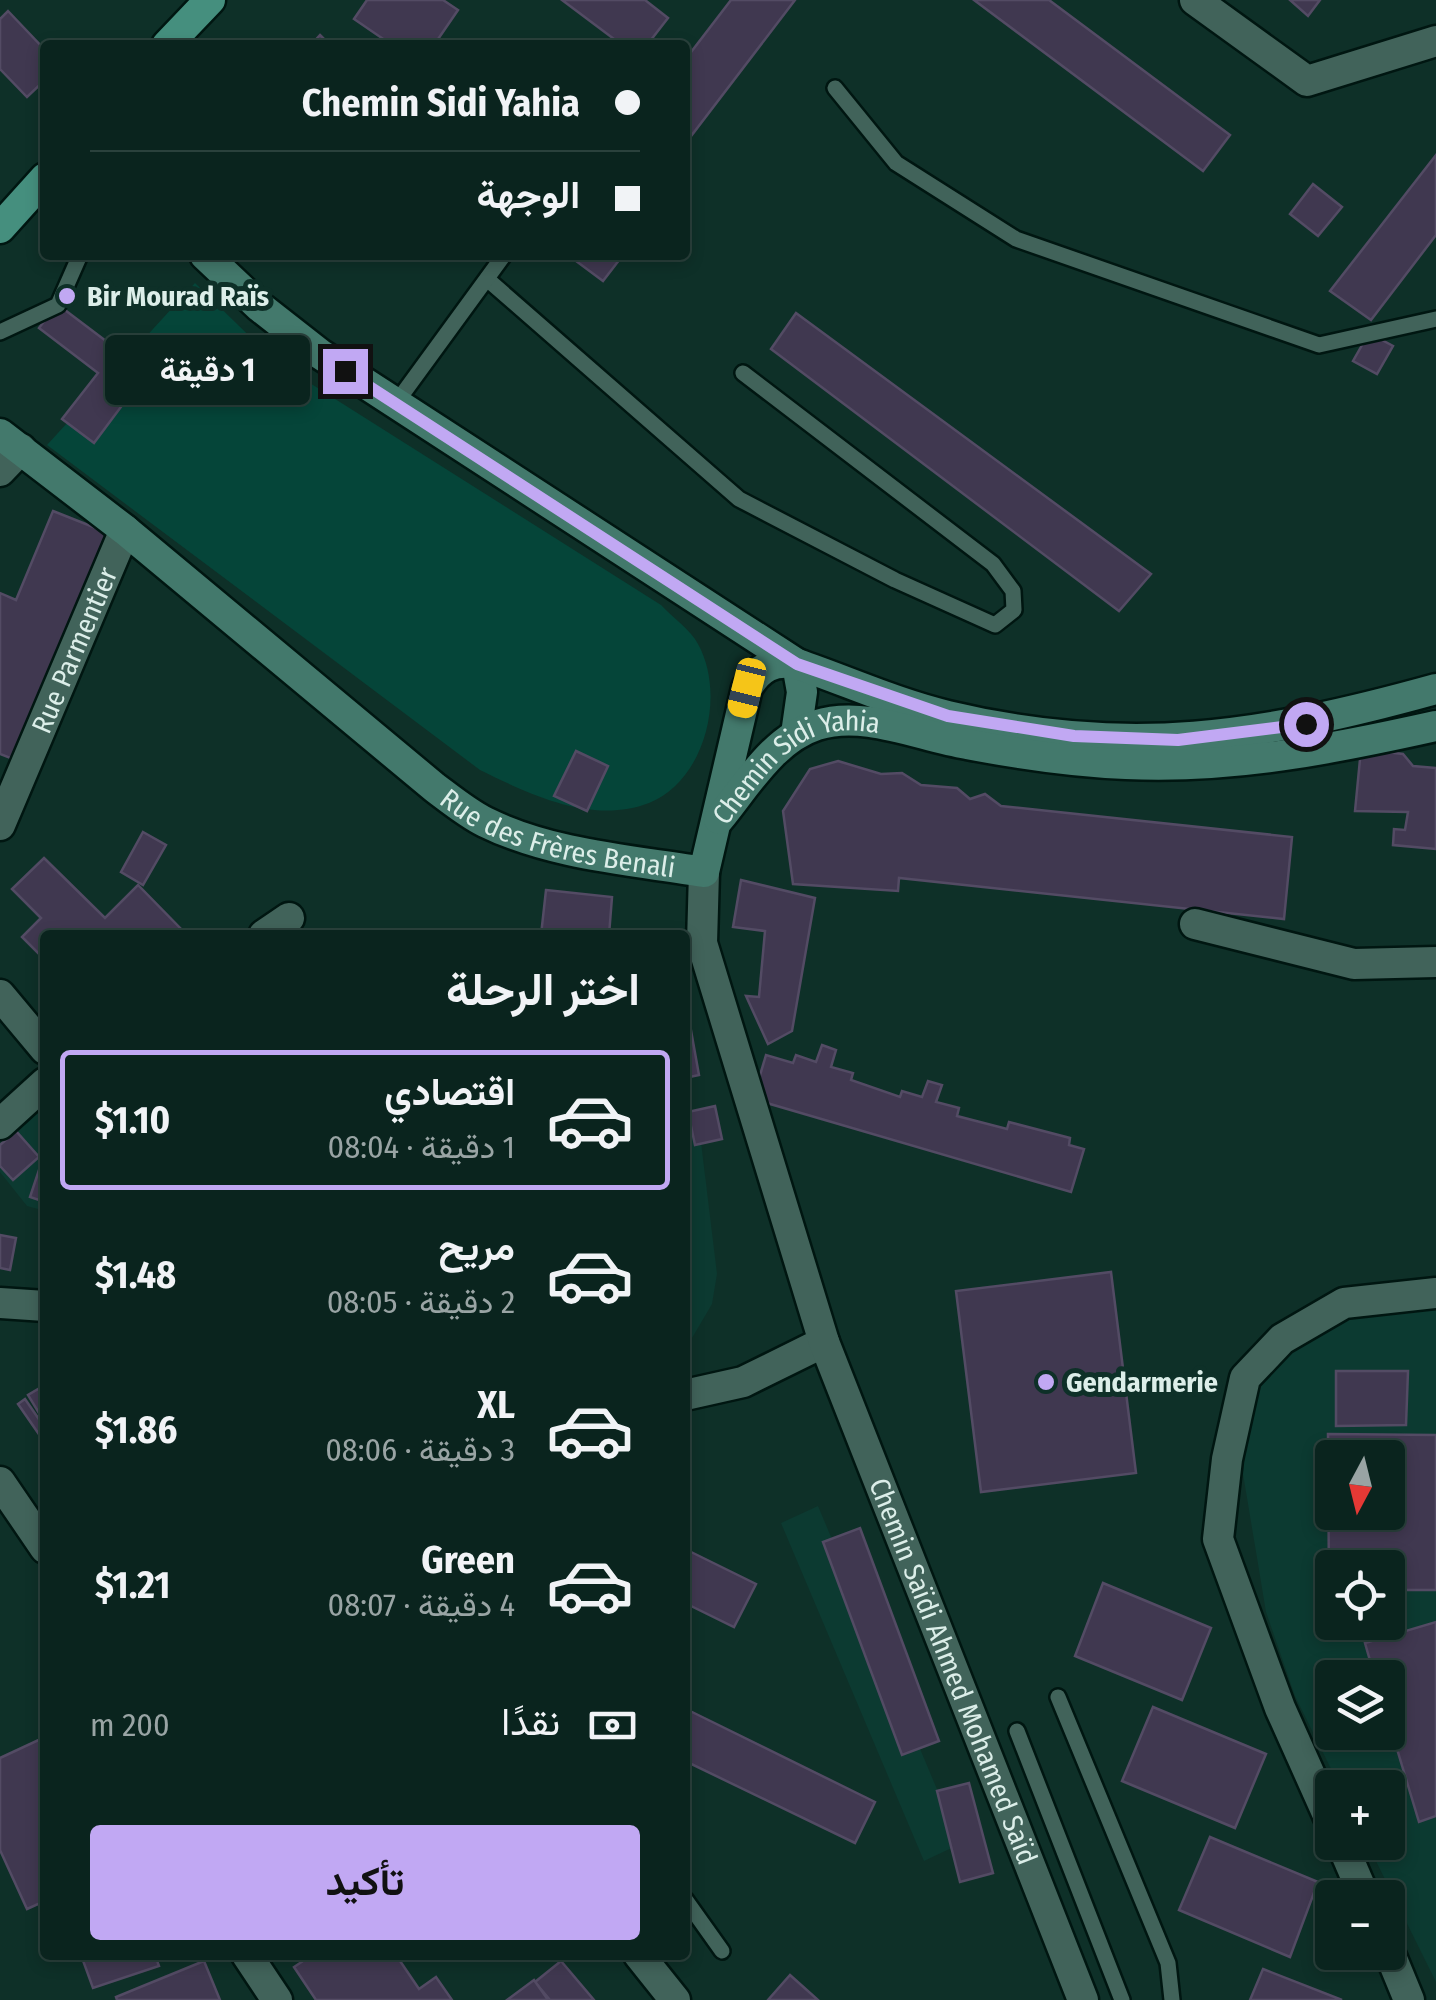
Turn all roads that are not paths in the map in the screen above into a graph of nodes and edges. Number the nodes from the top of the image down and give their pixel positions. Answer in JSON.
{"nodes":[{"id":1,"x":210,"y":0,"type":"edge"},
{"id":2,"x":1195,"y":0,"type":"edge"},
{"id":3,"x":172,"y":40,"type":"edge"},
{"id":4,"x":1436,"y":41,"type":"edge"},
{"id":5,"x":835,"y":88,"type":"dead end"},
{"id":6,"x":40,"y":184,"type":"edge"},
{"id":7,"x":0,"y":228,"type":"edge"},
{"id":8,"x":78,"y":260,"type":"edge"},
{"id":9,"x":210,"y":260,"type":"edge"},
{"id":10,"x":500,"y":260,"type":"edge"},
{"id":11,"x":486,"y":279,"type":"junction"},
{"id":12,"x":1436,"y":319,"type":"edge"},
{"id":13,"x":0,"y":332,"type":"edge"},
{"id":14,"x":742,"y":373,"type":"dead end"},
{"id":15,"x":396,"y":404,"type":"junction"},
{"id":16,"x":7,"y":452,"type":"edge"},
{"id":17,"x":125,"y":530,"type":"junction"},
{"id":18,"x":797,"y":664,"type":"junction"},
{"id":19,"x":1436,"y":689,"type":"edge"},
{"id":20,"x":1436,"y":726,"type":"edge"},
{"id":21,"x":796,"y":734,"type":"junction"},
{"id":22,"x":0,"y":825,"type":"edge"},
{"id":23,"x":714,"y":826,"type":"junction"},
{"id":24,"x":704,"y":872,"type":"junction"},
{"id":25,"x":1195,"y":924,"type":"dead end"},
{"id":26,"x":1436,"y":962,"type":"edge"},
{"id":27,"x":0,"y":994,"type":"edge"},
{"id":28,"x":40,"y":1042,"type":"edge"},
{"id":29,"x":40,"y":1088,"type":"edge"},
{"id":30,"x":0,"y":1124,"type":"edge"},
{"id":31,"x":1436,"y":1293,"type":"edge"},
{"id":32,"x":0,"y":1303,"type":"edge"},
{"id":33,"x":40,"y":1306,"type":"edge"},
{"id":34,"x":824,"y":1342,"type":"junction"},
{"id":35,"x":690,"y":1395,"type":"edge"},
{"id":36,"x":0,"y":1482,"type":"edge"},
{"id":37,"x":40,"y":1541,"type":"edge"},
{"id":38,"x":1058,"y":1697,"type":"dead end"},
{"id":39,"x":1017,"y":1731,"type":"dead end"},
{"id":40,"x":1315,"y":1786,"type":"edge"},
{"id":41,"x":690,"y":1906,"type":"edge"},
{"id":42,"x":722,"y":1952,"type":"dead end"},
{"id":43,"x":250,"y":1960,"type":"edge"},
{"id":44,"x":643,"y":1960,"type":"edge"},
{"id":45,"x":1396,"y":1970,"type":"edge"},
{"id":46,"x":277,"y":2000,"type":"edge"},
{"id":47,"x":675,"y":2000,"type":"edge"},
{"id":48,"x":1084,"y":2000,"type":"edge"},
{"id":49,"x":1122,"y":2000,"type":"edge"},
{"id":50,"x":1172,"y":2000,"type":"edge"},
{"id":51,"x":1409,"y":2000,"type":"edge"}],
"edges":[{"from":1,"to":3,"type":"main road"},
{"from":2,"to":4,"type":"street"},
{"from":5,"to":12,"type":"lane"},
{"from":6,"to":7,"type":"main road"},
{"from":8,"to":13,"type":"lane"},
{"from":9,"to":15,"type":"main road"},
{"from":10,"to":11,"type":"lane"},
{"from":11,"to":14,"type":"lane"},
{"from":11,"to":15,"type":"lane"},
{"from":15,"to":18,"type":"main road"},
{"from":16,"to":17,"type":"main road","name":"Rue des Frères Benali"},
{"from":17,"to":22,"type":"street","name":"Rue Parmentier"},
{"from":17,"to":24,"type":"main road","name":"Rue des Frères Benali"},
{"from":18,"to":19,"type":"main road","name":"Chemin Sidi Yahia"},
{"from":18,"to":21,"type":"main road"},
{"from":18,"to":23,"type":"main road","name":"Chemin Sidi Yahia"},
{"from":20,"to":21,"type":"main road","name":"Chemin Sidi Yahia"},
{"from":21,"to":23,"type":"main road","name":"Chemin Sidi Yahia"},
{"from":23,"to":24,"type":"main road"},
{"from":24,"to":34,"type":"street","name":"Rue des Frères Benali"},
{"from":25,"to":26,"type":"street"},
{"from":27,"to":28,"type":"street"},
{"from":29,"to":30,"type":"street"},
{"from":31,"to":40,"type":"street"},
{"from":32,"to":33,"type":"street"},
{"from":34,"to":35,"type":"street"},
{"from":34,"to":48,"type":"street","name":"Chemin Saïdi Ahmed Mohamed Saïd"},
{"from":36,"to":37,"type":"street"},
{"from":38,"to":50,"type":"lane"},
{"from":39,"to":49,"type":"lane"},
{"from":41,"to":42,"type":"lane"},
{"from":43,"to":46,"type":"street"},
{"from":44,"to":47,"type":"street"},
{"from":45,"to":51,"type":"street"}]}
